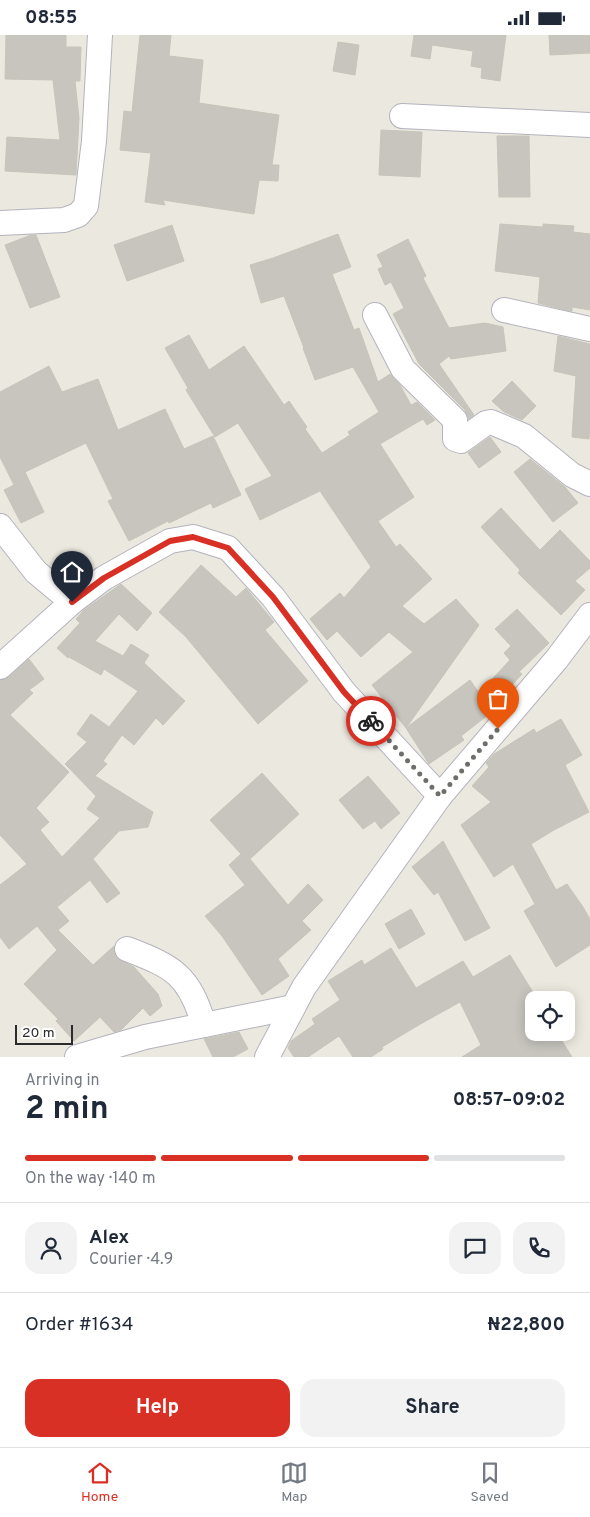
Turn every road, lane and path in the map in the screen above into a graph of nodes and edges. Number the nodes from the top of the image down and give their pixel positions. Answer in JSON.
{"nodes":[{"id":1,"x":100,"y":35,"type":"edge"},
{"id":2,"x":402,"y":115,"type":"dead end"},
{"id":3,"x":590,"y":125,"type":"edge"},
{"id":4,"x":0,"y":223,"type":"edge"},
{"id":5,"x":504,"y":310,"type":"dead end"},
{"id":6,"x":375,"y":315,"type":"dead end"},
{"id":7,"x":590,"y":329,"type":"edge"},
{"id":8,"x":590,"y":485,"type":"edge"},
{"id":9,"x":0,"y":526,"type":"edge"},
{"id":10,"x":72,"y":602,"type":"junction"},
{"id":11,"x":590,"y":615,"type":"edge"},
{"id":12,"x":0,"y":667,"type":"edge"},
{"id":13,"x":440,"y":796,"type":"junction"},
{"id":14,"x":127,"y":949,"type":"dead end"},
{"id":15,"x":293,"y":1007,"type":"junction"},
{"id":16,"x":204,"y":1025,"type":"junction"},
{"id":17,"x":77,"y":1057,"type":"edge"},
{"id":18,"x":267,"y":1057,"type":"edge"}],
"edges":[{"from":1,"to":4,"type":"street"},
{"from":2,"to":3,"type":"street"},
{"from":5,"to":7,"type":"street"},
{"from":6,"to":8,"type":"street"},
{"from":9,"to":10,"type":"street"},
{"from":10,"to":12,"type":"street"},
{"from":10,"to":13,"type":"street"},
{"from":11,"to":13,"type":"street"},
{"from":13,"to":15,"type":"street"},
{"from":14,"to":16,"type":"street"},
{"from":15,"to":16,"type":"street"},
{"from":15,"to":18,"type":"street"},
{"from":16,"to":17,"type":"street"}]}
